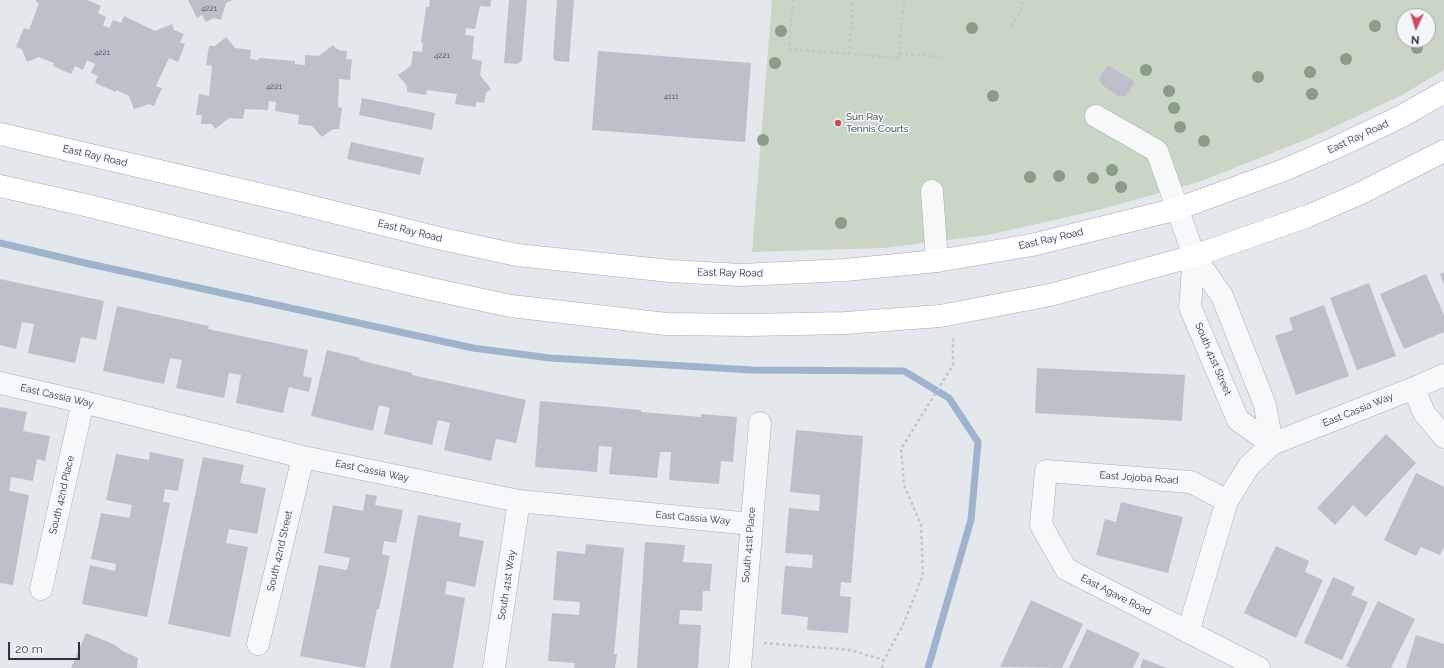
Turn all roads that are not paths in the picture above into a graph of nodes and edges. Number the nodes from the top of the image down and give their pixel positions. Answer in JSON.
{"nodes":[{"id":1,"x":1444,"y":92,"type":"edge"},
{"id":2,"x":1096,"y":116,"type":"dead end"},
{"id":3,"x":0,"y":134,"type":"edge"},
{"id":4,"x":1444,"y":152,"type":"edge"},
{"id":5,"x":0,"y":186,"type":"edge"},
{"id":6,"x":932,"y":191,"type":"dead end"},
{"id":7,"x":1176,"y":209,"type":"junction"},
{"id":8,"x":1194,"y":256,"type":"junction"},
{"id":9,"x":937,"y":261,"type":"junction"},
{"id":10,"x":1444,"y":375,"type":"edge"},
{"id":11,"x":0,"y":383,"type":"edge"},
{"id":12,"x":1414,"y":388,"type":"junction"},
{"id":13,"x":83,"y":402,"type":"junction"},
{"id":14,"x":760,"y":423,"type":"dead end"},
{"id":15,"x":1444,"y":437,"type":"edge"},
{"id":16,"x":1272,"y":444,"type":"junction"},
{"id":17,"x":303,"y":457,"type":"junction"},
{"id":18,"x":1046,"y":471,"type":"joint"},
{"id":19,"x":519,"y":501,"type":"junction"},
{"id":20,"x":1227,"y":501,"type":"junction"},
{"id":21,"x":751,"y":524,"type":"junction"},
{"id":22,"x":41,"y":589,"type":"dead end"},
{"id":23,"x":1188,"y":632,"type":"junction"},
{"id":24,"x":258,"y":644,"type":"dead end"},
{"id":25,"x":494,"y":668,"type":"edge"},
{"id":26,"x":740,"y":668,"type":"edge"},
{"id":27,"x":1259,"y":668,"type":"edge"}],
"edges":[{"from":1,"to":7,"type":"main road","name":"East Ray Road"},
{"from":2,"to":7,"type":"street","name":"South 41st Street"},
{"from":3,"to":9,"type":"main road","name":"East Ray Road"},
{"from":4,"to":8,"type":"main road"},
{"from":5,"to":8,"type":"main road"},
{"from":6,"to":9,"type":"street"},
{"from":7,"to":8,"type":"street","name":"South 41st Street"},
{"from":7,"to":9,"type":"main road","name":"East Ray Road"},
{"from":8,"to":16,"type":"street","name":"South 41st Street"},
{"from":8,"to":16,"type":"street","name":"South 41st Street"},
{"from":10,"to":12,"type":"street","name":"East Cassia Way"},
{"from":11,"to":13,"type":"street","name":"East Cassia Way"},
{"from":12,"to":15,"type":"street"},
{"from":12,"to":16,"type":"street","name":"East Cassia Way"},
{"from":13,"to":17,"type":"street","name":"East Cassia Way"},
{"from":13,"to":22,"type":"street","name":"South 42nd Place"},
{"from":14,"to":21,"type":"street","name":"South 41st Place"},
{"from":16,"to":20,"type":"street"},
{"from":17,"to":19,"type":"street","name":"East Cassia Way"},
{"from":17,"to":24,"type":"street","name":"South 42nd Street"},
{"from":18,"to":20,"type":"street","name":"East Jojoba Road"},
{"from":18,"to":23,"type":"street","name":"East Agave Road"},
{"from":19,"to":21,"type":"street","name":"East Cassia Way"},
{"from":19,"to":25,"type":"street","name":"South 41st Way"},
{"from":20,"to":23,"type":"street"},
{"from":21,"to":26,"type":"street","name":"South 41st Place"},
{"from":23,"to":27,"type":"street","name":"East Agave Road"}]}
